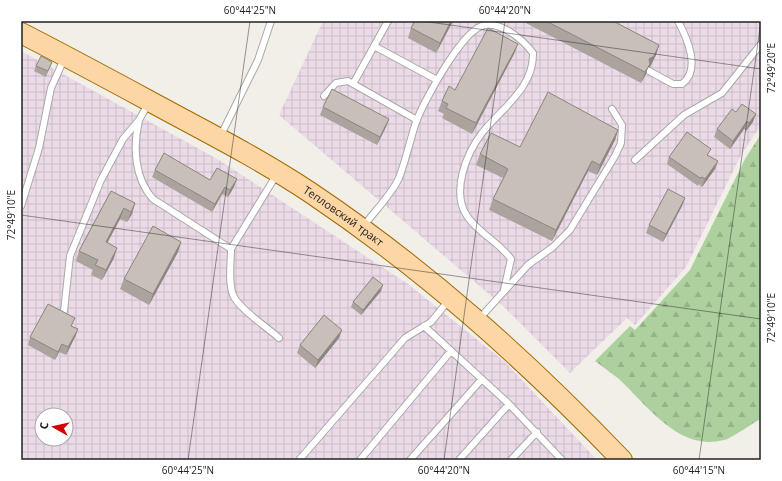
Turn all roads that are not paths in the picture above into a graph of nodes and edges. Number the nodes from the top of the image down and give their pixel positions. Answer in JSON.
{"nodes":[{"id":1,"x":271,"y":21,"type":"edge"},
{"id":2,"x":388,"y":21,"type":"edge"},
{"id":3,"x":678,"y":21,"type":"edge"},
{"id":4,"x":21,"y":33,"type":"edge"},
{"id":5,"x":761,"y":44,"type":"edge"},
{"id":6,"x":374,"y":46,"type":"junction"},
{"id":7,"x":65,"y":56,"type":"junction"},
{"id":8,"x":650,"y":71,"type":"edge"},
{"id":9,"x":437,"y":80,"type":"junction"},
{"id":10,"x":353,"y":84,"type":"junction"},
{"id":11,"x":324,"y":96,"type":"dead end"},
{"id":12,"x":149,"y":101,"type":"junction"},
{"id":13,"x":612,"y":109,"type":"dead end"},
{"id":14,"x":139,"y":120,"type":"junction"},
{"id":15,"x":417,"y":120,"type":"junction"},
{"id":16,"x":219,"y":138,"type":"junction"},
{"id":17,"x":635,"y":160,"type":"dead end"},
{"id":18,"x":278,"y":172,"type":"junction"},
{"id":19,"x":21,"y":206,"type":"edge"},
{"id":20,"x":362,"y":228,"type":"junction"},
{"id":21,"x":231,"y":249,"type":"junction"},
{"id":22,"x":504,"y":290,"type":"junction"},
{"id":23,"x":451,"y":297,"type":"junction"},
{"id":24,"x":64,"y":312,"type":"edge"},
{"id":25,"x":478,"y":320,"type":"junction"},
{"id":26,"x":424,"y":326,"type":"junction"},
{"id":27,"x":279,"y":338,"type":"dead end"},
{"id":28,"x":451,"y":351,"type":"junction"},
{"id":29,"x":482,"y":379,"type":"junction"},
{"id":30,"x":510,"y":404,"type":"junction"},
{"id":31,"x":537,"y":432,"type":"junction"},
{"id":32,"x":300,"y":460,"type":"edge"},
{"id":33,"x":360,"y":460,"type":"edge"},
{"id":34,"x":410,"y":460,"type":"edge"},
{"id":35,"x":459,"y":460,"type":"edge"},
{"id":36,"x":511,"y":460,"type":"edge"},
{"id":37,"x":562,"y":460,"type":"edge"},
{"id":38,"x":622,"y":460,"type":"edge"}],
"edges":[{"from":1,"to":16,"type":"lane"},
{"from":2,"to":6,"type":"lane"},
{"from":3,"to":8,"type":"lane"},
{"from":4,"to":7,"type":"main road","name":"Тепловский тракт"},
{"from":5,"to":17,"type":"lane"},
{"from":6,"to":9,"type":"lane"},
{"from":6,"to":10,"type":"lane"},
{"from":7,"to":12,"type":"main road","name":"Тепловский тракт"},
{"from":7,"to":19,"type":"lane"},
{"from":9,"to":15,"type":"lane"},
{"from":9,"to":22,"type":"lane"},
{"from":10,"to":11,"type":"lane"},
{"from":10,"to":15,"type":"lane"},
{"from":12,"to":14,"type":"lane"},
{"from":12,"to":16,"type":"main road","name":"Тепловский тракт"},
{"from":13,"to":22,"type":"lane"},
{"from":14,"to":21,"type":"lane"},
{"from":14,"to":24,"type":"lane"},
{"from":15,"to":20,"type":"lane"},
{"from":16,"to":18,"type":"main road","name":"Тепловский тракт"},
{"from":18,"to":20,"type":"main road","name":"Тепловский тракт"},
{"from":18,"to":21,"type":"lane"},
{"from":20,"to":23,"type":"main road","name":"Тепловский тракт"},
{"from":21,"to":27,"type":"lane"},
{"from":22,"to":25,"type":"lane"},
{"from":23,"to":25,"type":"main road","name":"Тепловский тракт"},
{"from":23,"to":26,"type":"lane"},
{"from":25,"to":38,"type":"main road","name":"Тепловский тракт"},
{"from":26,"to":28,"type":"lane"},
{"from":26,"to":32,"type":"lane"},
{"from":28,"to":29,"type":"lane"},
{"from":28,"to":33,"type":"lane"},
{"from":29,"to":30,"type":"lane"},
{"from":29,"to":34,"type":"lane"},
{"from":30,"to":31,"type":"lane"},
{"from":30,"to":35,"type":"lane"},
{"from":31,"to":36,"type":"lane"},
{"from":31,"to":37,"type":"lane"}]}
